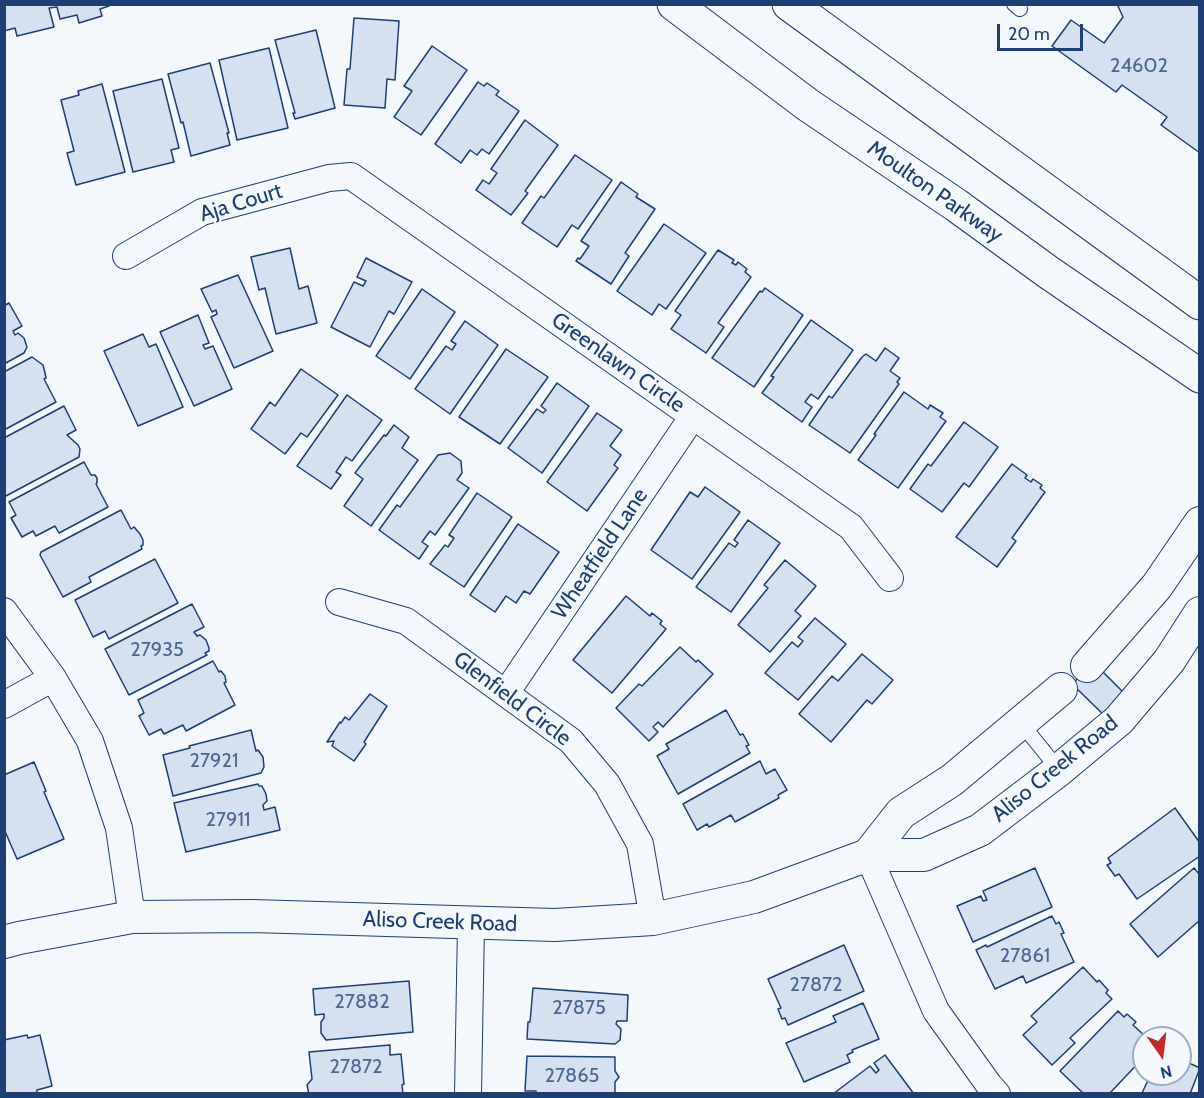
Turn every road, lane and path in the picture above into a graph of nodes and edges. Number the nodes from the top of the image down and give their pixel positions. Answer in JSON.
{"nodes":[{"id":1,"x":674,"y":4,"type":"edge"},
{"id":2,"x":789,"y":4,"type":"edge"},
{"id":3,"x":329,"y":178,"type":"joint"},
{"id":4,"x":126,"y":256,"type":"dead end"},
{"id":5,"x":1200,"y":303,"type":"edge"},
{"id":6,"x":1200,"y":376,"type":"edge"},
{"id":7,"x":693,"y":416,"type":"junction"},
{"id":8,"x":1200,"y":523,"type":"edge"},
{"id":9,"x":890,"y":578,"type":"dead end"},
{"id":10,"x":339,"y":602,"type":"dead end"},
{"id":11,"x":4,"y":611,"type":"edge"},
{"id":12,"x":1200,"y":613,"type":"edge"},
{"id":13,"x":1087,"y":666,"type":"dead end"},
{"id":14,"x":53,"y":678,"type":"junction"},
{"id":15,"x":1061,"y":689,"type":"dead end"},
{"id":16,"x":506,"y":693,"type":"junction"},
{"id":17,"x":4,"y":705,"type":"edge"},
{"id":18,"x":1021,"y":723,"type":"junction"},
{"id":19,"x":1059,"y":770,"type":"junction"},
{"id":20,"x":868,"y":855,"type":"junction"},
{"id":21,"x":132,"y":917,"type":"junction"},
{"id":22,"x":653,"y":919,"type":"junction"},
{"id":23,"x":471,"y":924,"type":"junction"},
{"id":24,"x":4,"y":942,"type":"edge"},
{"id":25,"x":468,"y":1094,"type":"edge"},
{"id":26,"x":997,"y":1094,"type":"edge"}],
"edges":[{"from":1,"to":6,"type":"main road","name":"Moulton Parkway"},
{"from":2,"to":5,"type":"main road"},
{"from":3,"to":4,"type":"street","name":"Aja Court"},
{"from":3,"to":7,"type":"street","name":"Greenlawn Circle"},
{"from":7,"to":9,"type":"street","name":"Greenlawn Circle"},
{"from":7,"to":16,"type":"street","name":"Wheatfield Lane"},
{"from":8,"to":13,"type":"street"},
{"from":10,"to":16,"type":"street","name":"Glenfield Circle"},
{"from":11,"to":14,"type":"street"},
{"from":12,"to":19,"type":"street","name":"Aliso Creek Road"},
{"from":14,"to":17,"type":"street"},
{"from":14,"to":21,"type":"street"},
{"from":15,"to":18,"type":"street"},
{"from":16,"to":22,"type":"street","name":"Glenfield Circle"},
{"from":18,"to":19,"type":"lane"},
{"from":18,"to":20,"type":"street"},
{"from":19,"to":20,"type":"street","name":"Aliso Creek Road"},
{"from":20,"to":22,"type":"street","name":"Aliso Creek Road"},
{"from":20,"to":26,"type":"street"},
{"from":21,"to":23,"type":"street","name":"Aliso Creek Road"},
{"from":21,"to":24,"type":"street","name":"Aliso Creek Road"},
{"from":22,"to":23,"type":"street","name":"Aliso Creek Road"},
{"from":23,"to":25,"type":"street"}]}
